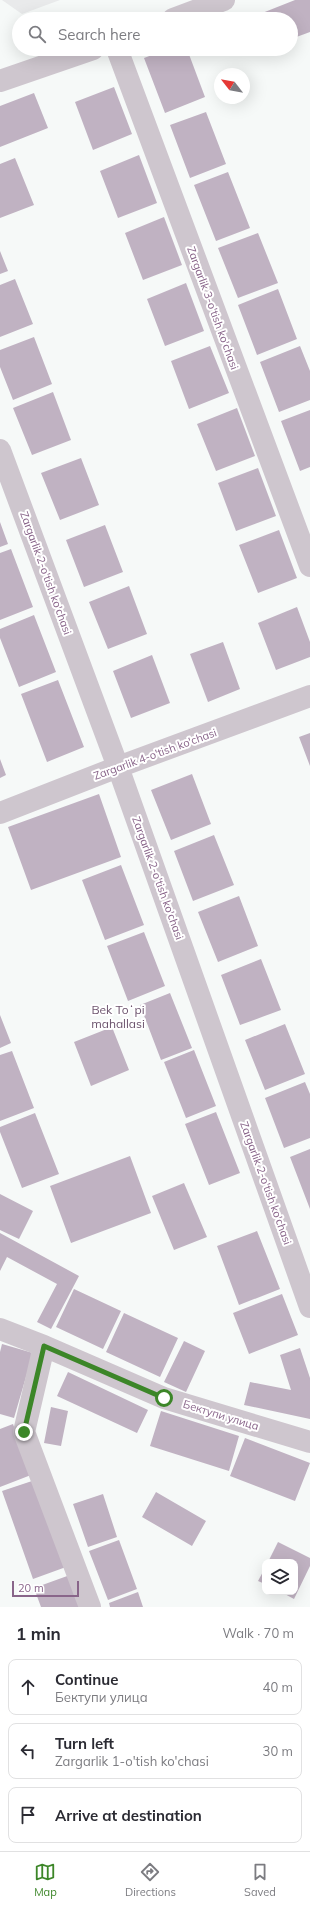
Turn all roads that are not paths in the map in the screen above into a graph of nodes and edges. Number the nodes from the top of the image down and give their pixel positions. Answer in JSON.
{"nodes":[{"id":1,"x":224,"y":0,"type":"edge"},
{"id":2,"x":192,"y":12,"type":"edge"},
{"id":3,"x":73,"y":56,"type":"edge"},
{"id":4,"x":120,"y":56,"type":"edge"},
{"id":5,"x":0,"y":81,"type":"edge"},
{"id":6,"x":0,"y":450,"type":"edge"},
{"id":7,"x":310,"y":566,"type":"edge"},
{"id":8,"x":310,"y":696,"type":"edge"},
{"id":9,"x":118,"y":766,"type":"junction"},
{"id":10,"x":0,"y":812,"type":"edge"},
{"id":11,"x":310,"y":1307,"type":"edge"},
{"id":12,"x":0,"y":1329,"type":"edge"},
{"id":13,"x":44,"y":1346,"type":"junction"},
{"id":14,"x":310,"y":1442,"type":"edge"},
{"id":15,"x":90,"y":1607,"type":"edge"}],
"edges":[{"from":1,"to":2,"type":"street"},
{"from":3,"to":5,"type":"street"},
{"from":4,"to":7,"type":"street","name":"Zargarlik 3-o'tish ko'chasi"},
{"from":6,"to":9,"type":"street","name":"Zargarlik 2-o'tish ko'chasi"},
{"from":8,"to":9,"type":"street","name":"Zargarlik 4-o'tish ko'chasi"},
{"from":9,"to":10,"type":"street","name":"Zargarlik 4-o'tish ko'chasi"},
{"from":9,"to":11,"type":"street","name":"Zargarlik 2-o'tish ko'chasi"},
{"from":12,"to":13,"type":"street","name":"Бектупи улица"},
{"from":13,"to":14,"type":"street","name":"Бектупи улица"},
{"from":13,"to":15,"type":"street"}]}
